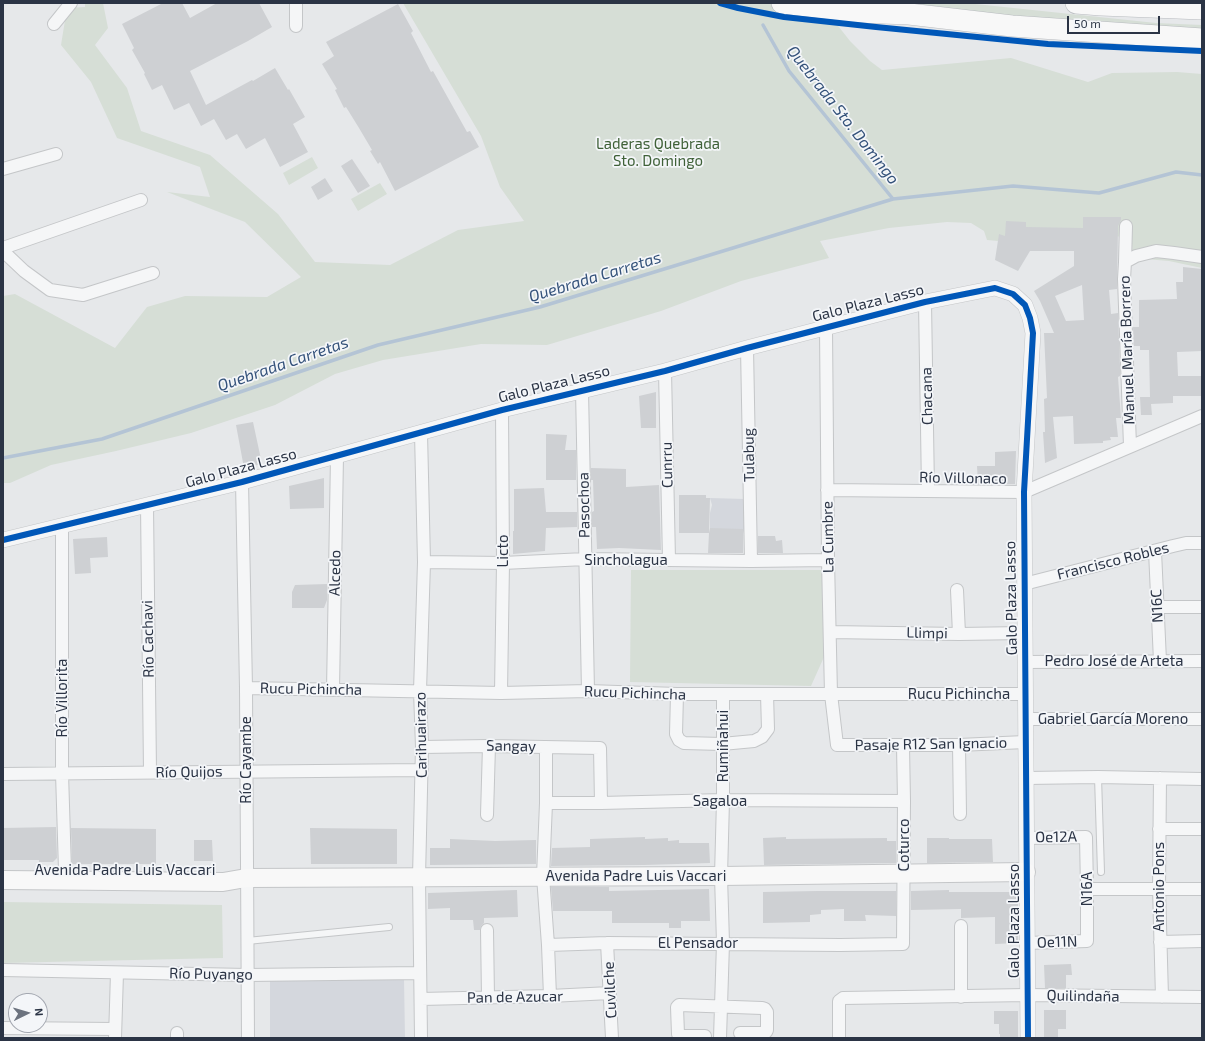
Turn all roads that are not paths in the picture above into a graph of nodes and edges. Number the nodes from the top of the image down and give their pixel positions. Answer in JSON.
{"nodes":[{"id":1,"x":71,"y":3,"type":"edge"},
{"id":2,"x":296,"y":3,"type":"edge"},
{"id":3,"x":782,"y":3,"type":"edge"},
{"id":4,"x":1076,"y":3,"type":"edge"},
{"id":5,"x":1202,"y":9,"type":"edge"},
{"id":6,"x":54,"y":24,"type":"dead end"},
{"id":7,"x":296,"y":26,"type":"dead end"},
{"id":8,"x":1202,"y":39,"type":"edge"},
{"id":9,"x":56,"y":154,"type":"dead end"},
{"id":10,"x":3,"y":169,"type":"edge"},
{"id":11,"x":141,"y":200,"type":"dead end"},
{"id":12,"x":1126,"y":226,"type":"dead end"},
{"id":13,"x":3,"y":250,"type":"edge"},
{"id":14,"x":1202,"y":257,"type":"edge"},
{"id":15,"x":1125,"y":262,"type":"junction"},
{"id":16,"x":153,"y":273,"type":"dead end"},
{"id":17,"x":925,"y":302,"type":"junction"},
{"id":18,"x":826,"y":328,"type":"junction"},
{"id":19,"x":747,"y":348,"type":"junction"},
{"id":20,"x":665,"y":371,"type":"junction"},
{"id":21,"x":582,"y":390,"type":"junction"},
{"id":22,"x":502,"y":410,"type":"junction"},
{"id":23,"x":1202,"y":416,"type":"edge"},
{"id":24,"x":421,"y":433,"type":"junction"},
{"id":25,"x":1130,"y":446,"type":"junction"},
{"id":26,"x":337,"y":456,"type":"junction"},
{"id":27,"x":242,"y":482,"type":"junction"},
{"id":28,"x":827,"y":490,"type":"junction"},
{"id":29,"x":928,"y":490,"type":"junction"},
{"id":30,"x":1024,"y":492,"type":"junction"},
{"id":31,"x":147,"y":505,"type":"junction"},
{"id":32,"x":62,"y":525,"type":"junction"},
{"id":33,"x":3,"y":540,"type":"edge"},
{"id":34,"x":1202,"y":543,"type":"edge"},
{"id":35,"x":1155,"y":551,"type":"junction"},
{"id":36,"x":585,"y":559,"type":"junction"},
{"id":37,"x":669,"y":560,"type":"junction"},
{"id":38,"x":828,"y":560,"type":"junction"},
{"id":39,"x":751,"y":561,"type":"junction"},
{"id":40,"x":424,"y":562,"type":"junction"},
{"id":41,"x":503,"y":563,"type":"junction"},
{"id":42,"x":1024,"y":584,"type":"junction"},
{"id":43,"x":957,"y":590,"type":"dead end"},
{"id":44,"x":1157,"y":607,"type":"junction"},
{"id":45,"x":1202,"y":607,"type":"edge"},
{"id":46,"x":830,"y":632,"type":"junction"},
{"id":47,"x":1024,"y":633,"type":"junction"},
{"id":48,"x":959,"y":634,"type":"junction"},
{"id":49,"x":1160,"y":661,"type":"junction"},
{"id":50,"x":1202,"y":661,"type":"edge"},
{"id":51,"x":1025,"y":662,"type":"junction"},
{"id":52,"x":246,"y":688,"type":"junction"},
{"id":53,"x":333,"y":690,"type":"junction"},
{"id":54,"x":420,"y":691,"type":"junction"},
{"id":55,"x":588,"y":691,"type":"junction"},
{"id":56,"x":501,"y":693,"type":"junction"},
{"id":57,"x":676,"y":694,"type":"junction"},
{"id":58,"x":723,"y":694,"type":"junction"},
{"id":59,"x":767,"y":694,"type":"junction"},
{"id":60,"x":831,"y":694,"type":"junction"},
{"id":61,"x":1025,"y":694,"type":"junction"},
{"id":62,"x":1025,"y":719,"type":"junction"},
{"id":63,"x":1202,"y":719,"type":"edge"},
{"id":64,"x":1025,"y":742,"type":"junction"},
{"id":65,"x":722,"y":744,"type":"junction"},
{"id":66,"x":836,"y":745,"type":"joint"},
{"id":67,"x":959,"y":745,"type":"junction"},
{"id":68,"x":489,"y":746,"type":"junction"},
{"id":69,"x":903,"y":746,"type":"junction"},
{"id":70,"x":422,"y":747,"type":"junction"},
{"id":71,"x":546,"y":747,"type":"junction"},
{"id":72,"x":422,"y":770,"type":"junction"},
{"id":73,"x":150,"y":772,"type":"junction"},
{"id":74,"x":246,"y":772,"type":"junction"},
{"id":75,"x":62,"y":773,"type":"junction"},
{"id":76,"x":3,"y":774,"type":"edge"},
{"id":77,"x":1098,"y":777,"type":"junction"},
{"id":78,"x":1026,"y":778,"type":"junction"},
{"id":79,"x":1160,"y":778,"type":"junction"},
{"id":80,"x":1202,"y":779,"type":"edge"},
{"id":81,"x":723,"y":800,"type":"junction"},
{"id":82,"x":904,"y":802,"type":"junction"},
{"id":83,"x":600,"y":803,"type":"junction"},
{"id":84,"x":545,"y":808,"type":"junction"},
{"id":85,"x":960,"y":814,"type":"dead end"},
{"id":86,"x":487,"y":815,"type":"dead end"},
{"id":87,"x":1159,"y":829,"type":"junction"},
{"id":88,"x":1202,"y":829,"type":"edge"},
{"id":89,"x":1086,"y":837,"type":"joint"},
{"id":90,"x":1026,"y":838,"type":"junction"},
{"id":91,"x":3,"y":869,"type":"edge"},
{"id":92,"x":65,"y":870,"type":"junction"},
{"id":93,"x":1026,"y":872,"type":"junction"},
{"id":94,"x":1101,"y":872,"type":"dead end"},
{"id":95,"x":904,"y":873,"type":"junction"},
{"id":96,"x":721,"y":876,"type":"junction"},
{"id":97,"x":419,"y":877,"type":"junction"},
{"id":98,"x":246,"y":878,"type":"junction"},
{"id":99,"x":3,"y":880,"type":"edge"},
{"id":100,"x":544,"y":884,"type":"junction"},
{"id":101,"x":1159,"y":888,"type":"junction"},
{"id":102,"x":1087,"y":889,"type":"junction"},
{"id":103,"x":1202,"y":889,"type":"edge"},
{"id":104,"x":961,"y":926,"type":"dead end"},
{"id":105,"x":389,"y":927,"type":"dead end"},
{"id":106,"x":487,"y":930,"type":"dead end"},
{"id":107,"x":247,"y":941,"type":"junction"},
{"id":108,"x":1087,"y":941,"type":"joint"},
{"id":109,"x":1027,"y":942,"type":"junction"},
{"id":110,"x":1160,"y":942,"type":"junction"},
{"id":111,"x":1202,"y":942,"type":"edge"},
{"id":112,"x":607,"y":943,"type":"junction"},
{"id":113,"x":723,"y":943,"type":"junction"},
{"id":114,"x":902,"y":944,"type":"joint"},
{"id":115,"x":548,"y":945,"type":"junction"},
{"id":116,"x":3,"y":970,"type":"edge"},
{"id":117,"x":117,"y":973,"type":"junction"},
{"id":118,"x":420,"y":973,"type":"junction"},
{"id":119,"x":247,"y":975,"type":"junction"},
{"id":120,"x":610,"y":993,"type":"junction"},
{"id":121,"x":1027,"y":995,"type":"junction"},
{"id":122,"x":550,"y":996,"type":"junction"},
{"id":123,"x":488,"y":997,"type":"junction"},
{"id":124,"x":961,"y":997,"type":"junction"},
{"id":125,"x":1162,"y":997,"type":"junction"},
{"id":126,"x":1202,"y":997,"type":"edge"},
{"id":127,"x":421,"y":999,"type":"junction"},
{"id":128,"x":720,"y":1006,"type":"junction"},
{"id":129,"x":3,"y":1028,"type":"edge"},
{"id":130,"x":740,"y":1033,"type":"dead end"},
{"id":131,"x":55,"y":1034,"type":"edge"},
{"id":132,"x":115,"y":1034,"type":"edge"},
{"id":133,"x":705,"y":1036,"type":"dead end"},
{"id":134,"x":248,"y":1038,"type":"edge"},
{"id":135,"x":420,"y":1038,"type":"edge"},
{"id":136,"x":612,"y":1038,"type":"edge"},
{"id":137,"x":720,"y":1038,"type":"edge"},
{"id":138,"x":839,"y":1038,"type":"edge"},
{"id":139,"x":1028,"y":1038,"type":"edge"}],
"edges":[{"from":1,"to":6,"type":"street"},
{"from":2,"to":7,"type":"street"},
{"from":3,"to":8,"type":"highway"},
{"from":4,"to":5,"type":"highway"},
{"from":9,"to":10,"type":"street"},
{"from":11,"to":13,"type":"street"},
{"from":12,"to":15,"type":"street"},
{"from":13,"to":16,"type":"street"},
{"from":14,"to":15,"type":"street","name":"Manuel María Borrero"},
{"from":15,"to":25,"type":"street","name":"Manuel María Borrero"},
{"from":17,"to":18,"type":"street","name":"Galo Plaza Lasso"},
{"from":17,"to":29,"type":"street","name":"Chacana"},
{"from":17,"to":30,"type":"street","name":"Galo Plaza Lasso"},
{"from":18,"to":19,"type":"street","name":"Galo Plaza Lasso"},
{"from":18,"to":28,"type":"street","name":"La Cumbre"},
{"from":19,"to":20,"type":"street","name":"Galo Plaza Lasso"},
{"from":19,"to":39,"type":"street","name":"Tulabug"},
{"from":20,"to":21,"type":"street","name":"Galo Plaza Lasso"},
{"from":20,"to":37,"type":"street","name":"Cunrru"},
{"from":21,"to":22,"type":"street","name":"Galo Plaza Lasso"},
{"from":21,"to":36,"type":"street","name":"Pasochoa"},
{"from":22,"to":24,"type":"street","name":"Galo Plaza Lasso"},
{"from":22,"to":41,"type":"street","name":"Licto"},
{"from":23,"to":25,"type":"street","name":"Río Villonaco"},
{"from":24,"to":26,"type":"street","name":"Galo Plaza Lasso"},
{"from":24,"to":40,"type":"street","name":"Carihuairazo"},
{"from":25,"to":30,"type":"street","name":"Río Villonaco"},
{"from":26,"to":27,"type":"street","name":"Galo Plaza Lasso"},
{"from":26,"to":53,"type":"street","name":"Alcedo"},
{"from":27,"to":31,"type":"street","name":"Galo Plaza Lasso"},
{"from":27,"to":52,"type":"street","name":"Río Cayambe"},
{"from":28,"to":29,"type":"street","name":"Río Villonaco"},
{"from":28,"to":38,"type":"street","name":"La Cumbre"},
{"from":29,"to":30,"type":"street","name":"Río Villonaco"},
{"from":30,"to":42,"type":"street","name":"Galo Plaza Lasso"},
{"from":31,"to":32,"type":"street","name":"Galo Plaza Lasso"},
{"from":31,"to":73,"type":"street","name":"Río Cachavi"},
{"from":32,"to":33,"type":"street","name":"Galo Plaza Lasso"},
{"from":32,"to":75,"type":"street","name":"Río Villorita"},
{"from":34,"to":35,"type":"street","name":"Francisco Robles"},
{"from":35,"to":42,"type":"street","name":"Francisco Robles"},
{"from":35,"to":44,"type":"street","name":"N16C"},
{"from":36,"to":37,"type":"street","name":"Sincholagua"},
{"from":36,"to":41,"type":"street","name":"Sincholagua"},
{"from":36,"to":55,"type":"street","name":"Pasochoa"},
{"from":37,"to":39,"type":"street","name":"Sincholagua"},
{"from":38,"to":39,"type":"street","name":"Sincholagua"},
{"from":38,"to":46,"type":"street","name":"La Cumbre"},
{"from":40,"to":41,"type":"street","name":"Sincholagua"},
{"from":40,"to":54,"type":"street","name":"Carihuairazo"},
{"from":41,"to":56,"type":"street","name":"Licto"},
{"from":42,"to":47,"type":"street","name":"Galo Plaza Lasso"},
{"from":43,"to":48,"type":"street"},
{"from":44,"to":45,"type":"street"},
{"from":44,"to":49,"type":"street","name":"N16C"},
{"from":46,"to":48,"type":"street","name":"Llimpi"},
{"from":46,"to":60,"type":"street","name":"La Cumbre"},
{"from":47,"to":48,"type":"street","name":"Llimpi"},
{"from":47,"to":51,"type":"street","name":"Galo Plaza Lasso"},
{"from":49,"to":50,"type":"street","name":"Pedro José de Arteta"},
{"from":49,"to":51,"type":"street","name":"Pedro José de Arteta"},
{"from":51,"to":61,"type":"street","name":"Galo Plaza Lasso"},
{"from":52,"to":53,"type":"street","name":"Rucu Pichincha"},
{"from":52,"to":74,"type":"street","name":"Río Cayambe"},
{"from":53,"to":54,"type":"street","name":"Rucu Pichincha"},
{"from":54,"to":56,"type":"street","name":"Rucu Pichincha"},
{"from":54,"to":70,"type":"street","name":"Carihuairazo"},
{"from":55,"to":56,"type":"street","name":"Rucu Pichincha"},
{"from":55,"to":57,"type":"street","name":"Rucu Pichincha"},
{"from":57,"to":58,"type":"street","name":"Rucu Pichincha"},
{"from":57,"to":65,"type":"street"},
{"from":58,"to":59,"type":"street","name":"Rucu Pichincha"},
{"from":58,"to":65,"type":"street","name":"Rumiñahui"},
{"from":59,"to":60,"type":"street","name":"Rucu Pichincha"},
{"from":59,"to":65,"type":"street"},
{"from":60,"to":61,"type":"street","name":"Rucu Pichincha"},
{"from":60,"to":66,"type":"street","name":"La Cumbre"},
{"from":61,"to":62,"type":"street","name":"Galo Plaza Lasso"},
{"from":62,"to":63,"type":"street","name":"Gabriel García Moreno"},
{"from":62,"to":64,"type":"street","name":"Galo Plaza Lasso"},
{"from":64,"to":67,"type":"street","name":"Pasaje R12 San Ignacio"},
{"from":64,"to":78,"type":"street","name":"Galo Plaza Lasso"},
{"from":65,"to":81,"type":"street","name":"Rumiñahui"},
{"from":66,"to":69,"type":"street","name":"Pasaje R12 San Ignacio"},
{"from":67,"to":69,"type":"street","name":"Pasaje R12 San Ignacio"},
{"from":67,"to":85,"type":"street"},
{"from":68,"to":70,"type":"street","name":"Sangay"},
{"from":68,"to":71,"type":"street","name":"Sangay"},
{"from":68,"to":86,"type":"street"},
{"from":69,"to":82,"type":"street","name":"Coturco"},
{"from":70,"to":72,"type":"street","name":"Carihuairazo"},
{"from":71,"to":83,"type":"street","name":"Sangay"},
{"from":71,"to":84,"type":"street"},
{"from":72,"to":74,"type":"street","name":"Río Quijos"},
{"from":72,"to":97,"type":"street","name":"Carihuairazo"},
{"from":73,"to":74,"type":"street","name":"Río Quijos"},
{"from":73,"to":75,"type":"street","name":"Río Quijos"},
{"from":74,"to":98,"type":"street","name":"Río Cayambe"},
{"from":75,"to":76,"type":"street","name":"Río Quijos"},
{"from":75,"to":92,"type":"street","name":"Río Villorita"},
{"from":77,"to":78,"type":"street"},
{"from":77,"to":79,"type":"street"},
{"from":77,"to":94,"type":"lane"},
{"from":78,"to":90,"type":"street","name":"Galo Plaza Lasso"},
{"from":79,"to":80,"type":"street"},
{"from":79,"to":87,"type":"street","name":"Antonio Pons"},
{"from":81,"to":82,"type":"street","name":"Sagaloa"},
{"from":81,"to":83,"type":"street","name":"Sagaloa"},
{"from":81,"to":96,"type":"street","name":"Rumiñahui"},
{"from":82,"to":95,"type":"street","name":"Coturco"},
{"from":83,"to":84,"type":"street","name":"Sagaloa"},
{"from":84,"to":100,"type":"street"},
{"from":87,"to":88,"type":"street"},
{"from":87,"to":101,"type":"street","name":"Antonio Pons"},
{"from":89,"to":90,"type":"street","name":"Oe12A"},
{"from":89,"to":102,"type":"street","name":"N16A"},
{"from":90,"to":93,"type":"street","name":"Galo Plaza Lasso"},
{"from":91,"to":92,"type":"main road","name":"Avenida Padre Luis Vaccari"},
{"from":92,"to":98,"type":"main road","name":"Avenida Padre Luis Vaccari"},
{"from":93,"to":95,"type":"main road","name":"Avenida Padre Luis Vaccari"},
{"from":93,"to":109,"type":"street","name":"Galo Plaza Lasso"},
{"from":95,"to":96,"type":"main road","name":"Avenida Padre Luis Vaccari"},
{"from":95,"to":114,"type":"street","name":"Coturco"},
{"from":96,"to":100,"type":"main road","name":"Avenida Padre Luis Vaccari"},
{"from":96,"to":113,"type":"street","name":"Rumiñahui"},
{"from":97,"to":98,"type":"main road","name":"Avenida Padre Luis Vaccari"},
{"from":97,"to":100,"type":"main road","name":"Avenida Padre Luis Vaccari"},
{"from":97,"to":118,"type":"street","name":"Carihuairazo"},
{"from":98,"to":99,"type":"main road","name":"Avenida Padre Luis Vaccari"},
{"from":98,"to":107,"type":"street","name":"Río Cayambe"},
{"from":100,"to":115,"type":"street"},
{"from":101,"to":102,"type":"street"},
{"from":101,"to":103,"type":"street"},
{"from":101,"to":110,"type":"street","name":"Antonio Pons"},
{"from":102,"to":108,"type":"street","name":"N16A"},
{"from":104,"to":124,"type":"street"},
{"from":105,"to":107,"type":"lane"},
{"from":106,"to":123,"type":"street"},
{"from":107,"to":119,"type":"street","name":"Río Cayambe"},
{"from":108,"to":109,"type":"street","name":"Oe11N"},
{"from":109,"to":121,"type":"street","name":"Galo Plaza Lasso"},
{"from":110,"to":111,"type":"street"},
{"from":110,"to":125,"type":"street","name":"Antonio Pons"},
{"from":112,"to":113,"type":"street","name":"El Pensador"},
{"from":112,"to":115,"type":"street","name":"El Pensador"},
{"from":112,"to":120,"type":"street","name":"Cuvilche"},
{"from":113,"to":114,"type":"street","name":"El Pensador"},
{"from":113,"to":128,"type":"street","name":"Rumiñahui"},
{"from":115,"to":122,"type":"street"},
{"from":116,"to":117,"type":"street","name":"Río Puyango"},
{"from":117,"to":119,"type":"street","name":"Río Puyango"},
{"from":117,"to":132,"type":"street"},
{"from":118,"to":119,"type":"street","name":"Río Puyango"},
{"from":118,"to":127,"type":"street","name":"Carihuairazo"},
{"from":119,"to":134,"type":"street","name":"Río Cayambe"},
{"from":120,"to":122,"type":"street","name":"Pan de Azucar"},
{"from":120,"to":136,"type":"street","name":"Cuvilche"},
{"from":121,"to":124,"type":"street","name":"Quilindaña"},
{"from":121,"to":125,"type":"street","name":"Quilindaña"},
{"from":121,"to":139,"type":"street","name":"Galo Plaza Lasso"},
{"from":122,"to":123,"type":"street","name":"Pan de Azucar"},
{"from":123,"to":127,"type":"street","name":"Pan de Azucar"},
{"from":124,"to":138,"type":"street","name":"Quilindaña"},
{"from":125,"to":126,"type":"street","name":"Quilindaña"},
{"from":127,"to":135,"type":"street","name":"Carihuairazo"},
{"from":128,"to":130,"type":"street"},
{"from":128,"to":133,"type":"street"},
{"from":128,"to":137,"type":"street","name":"Rumiñahui"},
{"from":129,"to":131,"type":"street"},
{"from":131,"to":132,"type":"street"}]}
